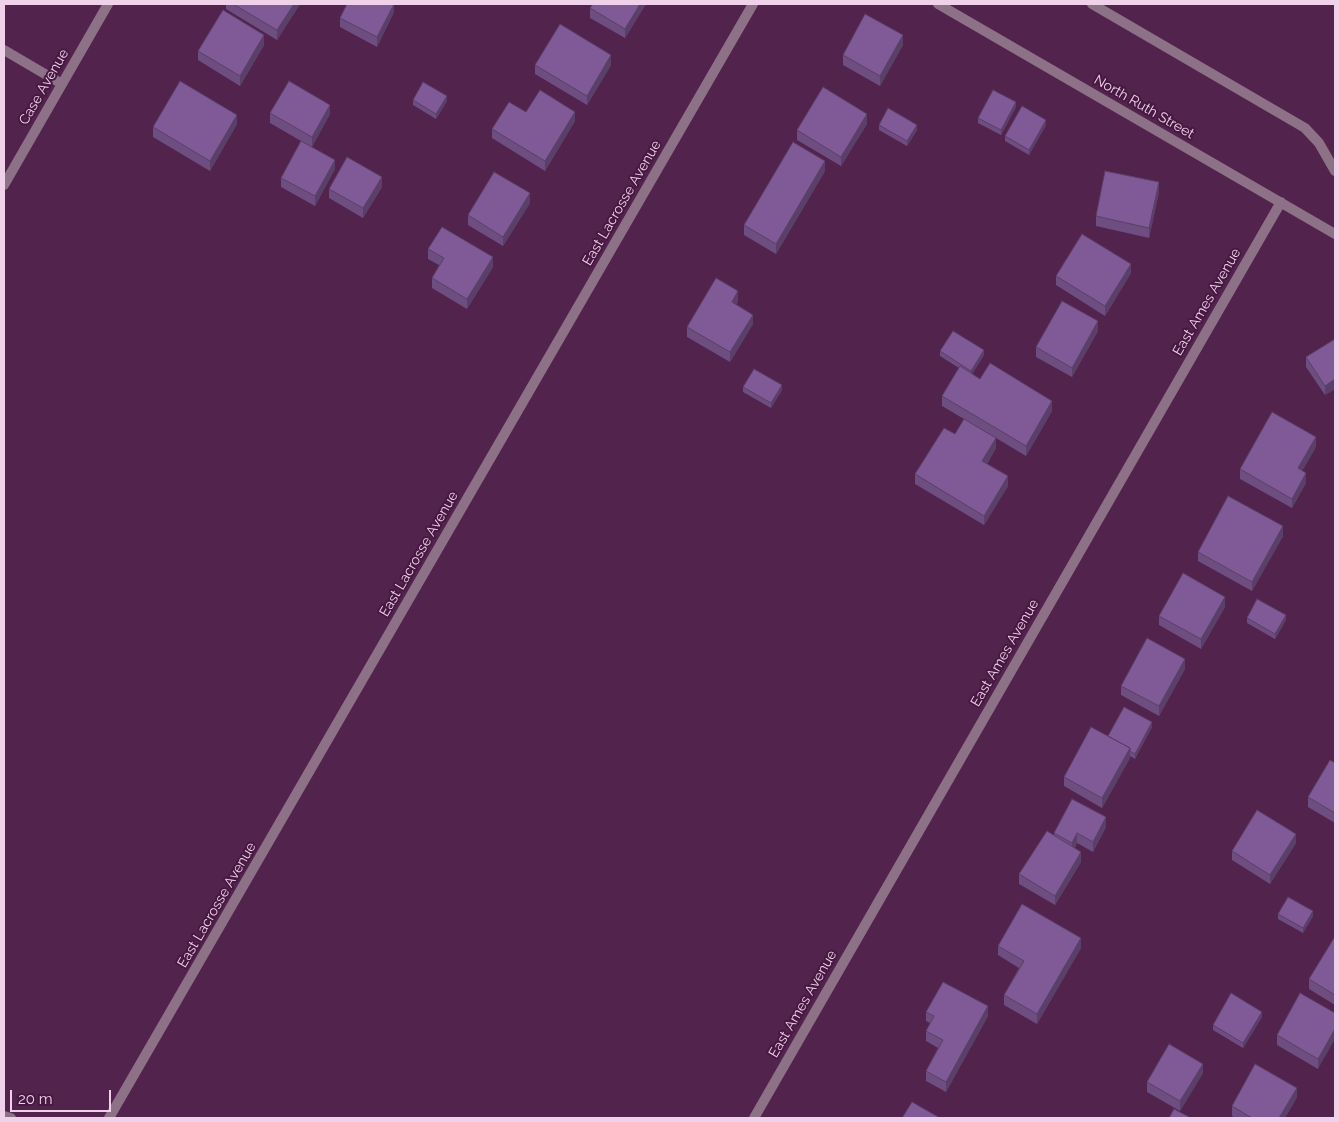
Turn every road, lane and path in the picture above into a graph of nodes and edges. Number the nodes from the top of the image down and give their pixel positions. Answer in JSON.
{"nodes":[{"id":1,"x":108,"y":4,"type":"edge"},
{"id":2,"x":753,"y":4,"type":"edge"},
{"id":3,"x":938,"y":4,"type":"edge"},
{"id":4,"x":1092,"y":4,"type":"edge"},
{"id":5,"x":4,"y":50,"type":"edge"},
{"id":6,"x":62,"y":84,"type":"junction"},
{"id":7,"x":1335,"y":171,"type":"edge"},
{"id":8,"x":4,"y":184,"type":"edge"},
{"id":9,"x":1281,"y":202,"type":"junction"},
{"id":10,"x":1335,"y":234,"type":"edge"},
{"id":11,"x":4,"y":1116,"type":"edge"},
{"id":12,"x":11,"y":1118,"type":"edge"},
{"id":13,"x":109,"y":1118,"type":"edge"},
{"id":14,"x":754,"y":1118,"type":"edge"}],
"edges":[{"from":1,"to":6,"type":"street","name":"Case Avenue"},
{"from":2,"to":13,"type":"street","name":"East Lacrosse Avenue"},
{"from":3,"to":9,"type":"street","name":"North Ruth Street"},
{"from":4,"to":7,"type":"street"},
{"from":5,"to":6,"type":"street"},
{"from":6,"to":8,"type":"street","name":"Case Avenue"},
{"from":9,"to":10,"type":"street","name":"North Ruth Street"},
{"from":9,"to":14,"type":"street","name":"East Ames Avenue"},
{"from":11,"to":12,"type":"street"}]}
